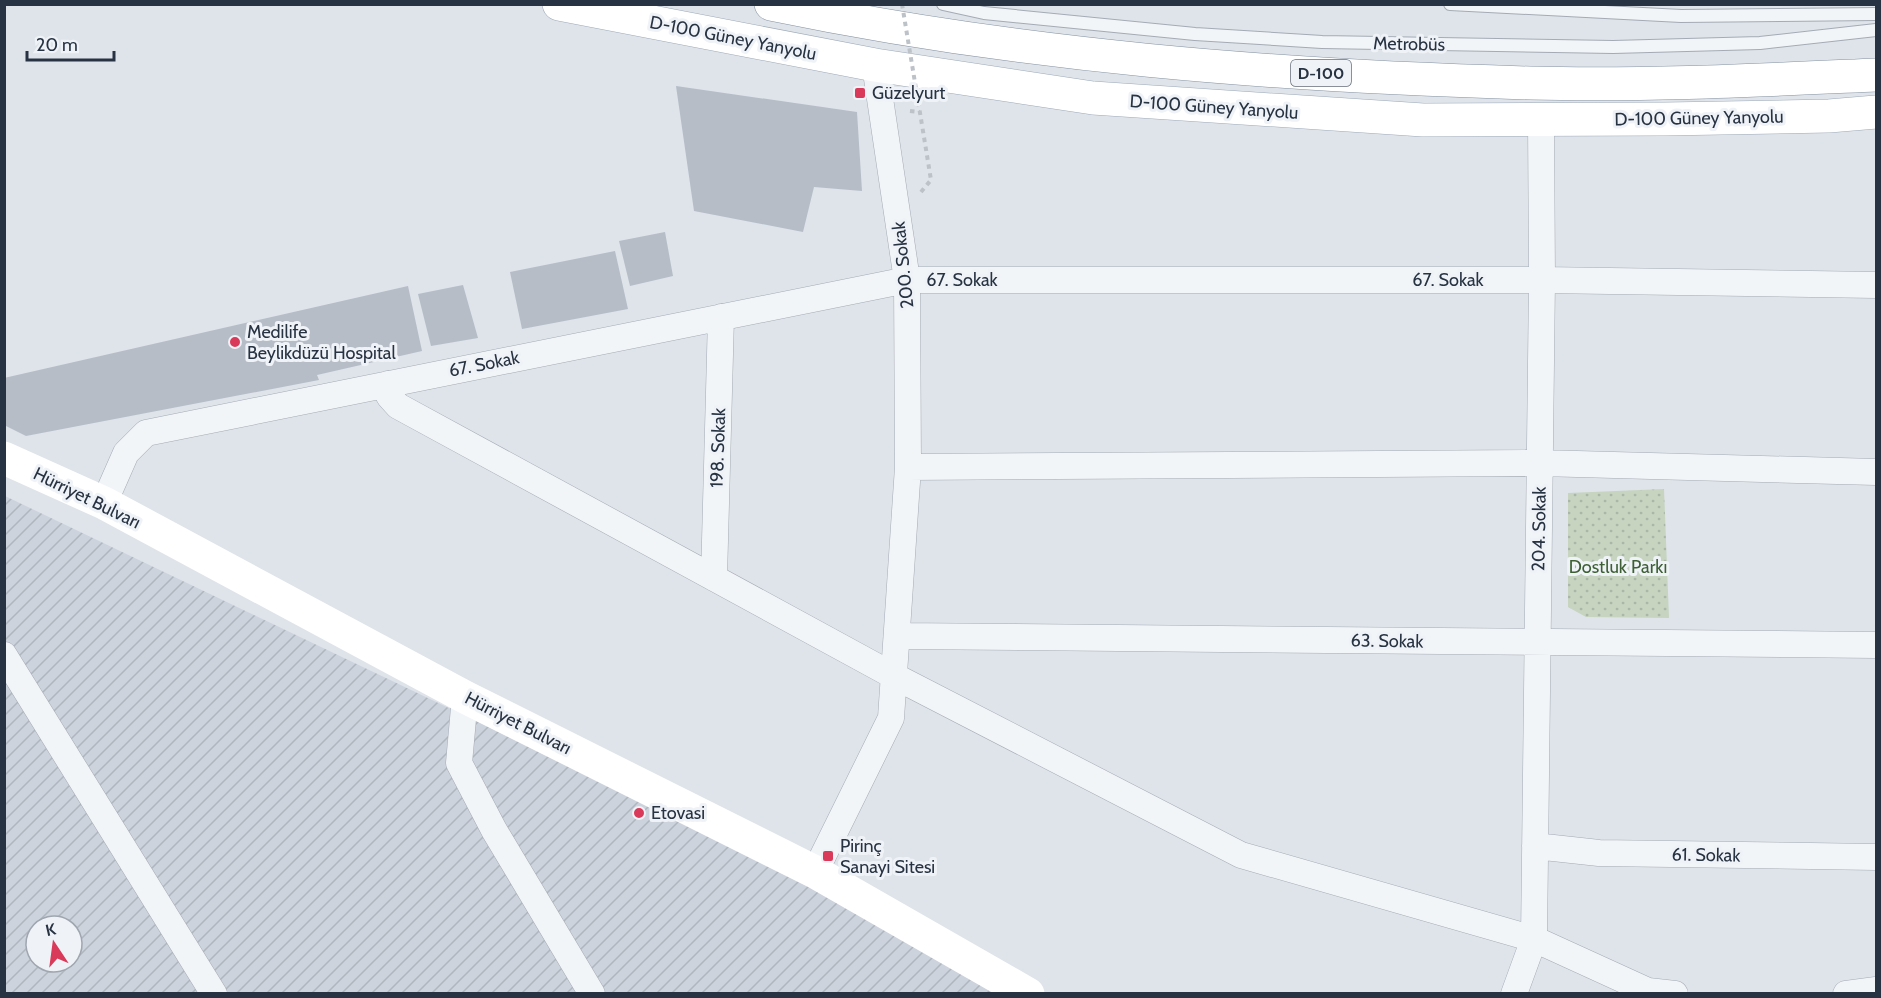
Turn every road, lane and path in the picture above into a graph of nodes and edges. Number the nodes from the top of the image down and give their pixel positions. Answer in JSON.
{"nodes":[{"id":1,"x":559,"y":4,"type":"edge"},
{"id":2,"x":771,"y":4,"type":"edge"},
{"id":3,"x":902,"y":4,"type":"edge"},
{"id":4,"x":943,"y":4,"type":"edge"},
{"id":5,"x":1450,"y":4,"type":"edge"},
{"id":6,"x":1876,"y":14,"type":"edge"},
{"id":7,"x":1876,"y":30,"type":"edge"},
{"id":8,"x":875,"y":65,"type":"junction"},
{"id":9,"x":1876,"y":75,"type":"edge"},
{"id":10,"x":912,"y":111,"type":"dead end"},
{"id":11,"x":920,"y":112,"type":"junction"},
{"id":12,"x":1876,"y":112,"type":"edge"},
{"id":13,"x":1541,"y":120,"type":"junction"},
{"id":14,"x":931,"y":180,"type":"dead end"},
{"id":15,"x":908,"y":280,"type":"junction"},
{"id":16,"x":1542,"y":280,"type":"junction"},
{"id":17,"x":1876,"y":285,"type":"edge"},
{"id":18,"x":721,"y":317,"type":"junction"},
{"id":19,"x":388,"y":384,"type":"junction"},
{"id":20,"x":4,"y":458,"type":"edge"},
{"id":21,"x":1540,"y":463,"type":"junction"},
{"id":22,"x":908,"y":467,"type":"junction"},
{"id":23,"x":1876,"y":472,"type":"edge"},
{"id":24,"x":104,"y":503,"type":"junction"},
{"id":25,"x":714,"y":578,"type":"junction"},
{"id":26,"x":897,"y":636,"type":"junction"},
{"id":27,"x":1538,"y":642,"type":"junction"},
{"id":28,"x":1876,"y":645,"type":"edge"},
{"id":29,"x":4,"y":655,"type":"edge"},
{"id":30,"x":894,"y":676,"type":"junction"},
{"id":31,"x":465,"y":697,"type":"junction"},
{"id":32,"x":1535,"y":846,"type":"junction"},
{"id":33,"x":1876,"y":857,"type":"edge"},
{"id":34,"x":815,"y":872,"type":"junction"},
{"id":35,"x":1534,"y":939,"type":"junction"},
{"id":36,"x":1876,"y":990,"type":"edge"},
{"id":37,"x":214,"y":993,"type":"edge"},
{"id":38,"x":592,"y":993,"type":"edge"},
{"id":39,"x":1028,"y":993,"type":"edge"},
{"id":40,"x":1514,"y":993,"type":"edge"},
{"id":41,"x":1675,"y":993,"type":"edge"},
{"id":42,"x":1846,"y":993,"type":"edge"}],
"edges":[{"from":1,"to":8,"type":"main road","name":"D-100 Güney Yanyolu"},
{"from":2,"to":9,"type":"main road","number":"D-100"},
{"from":3,"to":11,"type":"path","bridge":true},
{"from":4,"to":7,"type":"lane","name":"Metrobüs"},
{"from":5,"to":6,"type":"lane"},
{"from":8,"to":13,"type":"main road","name":"D-100 Güney Yanyolu"},
{"from":8,"to":15,"type":"street","name":"200. Sokak"},
{"from":10,"to":11,"type":"path","bridge":true},
{"from":11,"to":14,"type":"path","bridge":true},
{"from":12,"to":13,"type":"main road","name":"D-100 Güney Yanyolu"},
{"from":13,"to":16,"type":"street","name":"204. Sokak"},
{"from":15,"to":16,"type":"street","name":"67. Sokak"},
{"from":15,"to":18,"type":"street","name":"67. Sokak"},
{"from":15,"to":22,"type":"street","name":"200. Sokak"},
{"from":16,"to":17,"type":"street","name":"67. Sokak"},
{"from":16,"to":21,"type":"street","name":"204. Sokak"},
{"from":18,"to":19,"type":"street","name":"67. Sokak"},
{"from":18,"to":25,"type":"street","name":"198. Sokak"},
{"from":19,"to":24,"type":"street","name":"67. Sokak"},
{"from":19,"to":25,"type":"street"},
{"from":20,"to":24,"type":"main road","name":"Hürriyet Bulvarı"},
{"from":21,"to":22,"type":"street"},
{"from":21,"to":23,"type":"street"},
{"from":21,"to":27,"type":"street","name":"204. Sokak"},
{"from":22,"to":26,"type":"street","name":"200. Sokak"},
{"from":24,"to":31,"type":"main road","name":"Hürriyet Bulvarı"},
{"from":25,"to":30,"type":"street"},
{"from":26,"to":27,"type":"street","name":"63. Sokak"},
{"from":26,"to":30,"type":"street","name":"200. Sokak"},
{"from":27,"to":28,"type":"street","name":"63. Sokak"},
{"from":27,"to":32,"type":"street","name":"204. Sokak"},
{"from":29,"to":37,"type":"street"},
{"from":30,"to":34,"type":"street","name":"200. Sokak"},
{"from":30,"to":35,"type":"street"},
{"from":31,"to":34,"type":"main road","name":"Hürriyet Bulvarı"},
{"from":31,"to":38,"type":"street"},
{"from":32,"to":33,"type":"street","name":"61. Sokak"},
{"from":32,"to":35,"type":"street","name":"204. Sokak"},
{"from":34,"to":39,"type":"main road","name":"Hürriyet Bulvarı"},
{"from":35,"to":40,"type":"street","name":"204. Sokak"},
{"from":35,"to":41,"type":"street"},
{"from":36,"to":42,"type":"street"}]}
